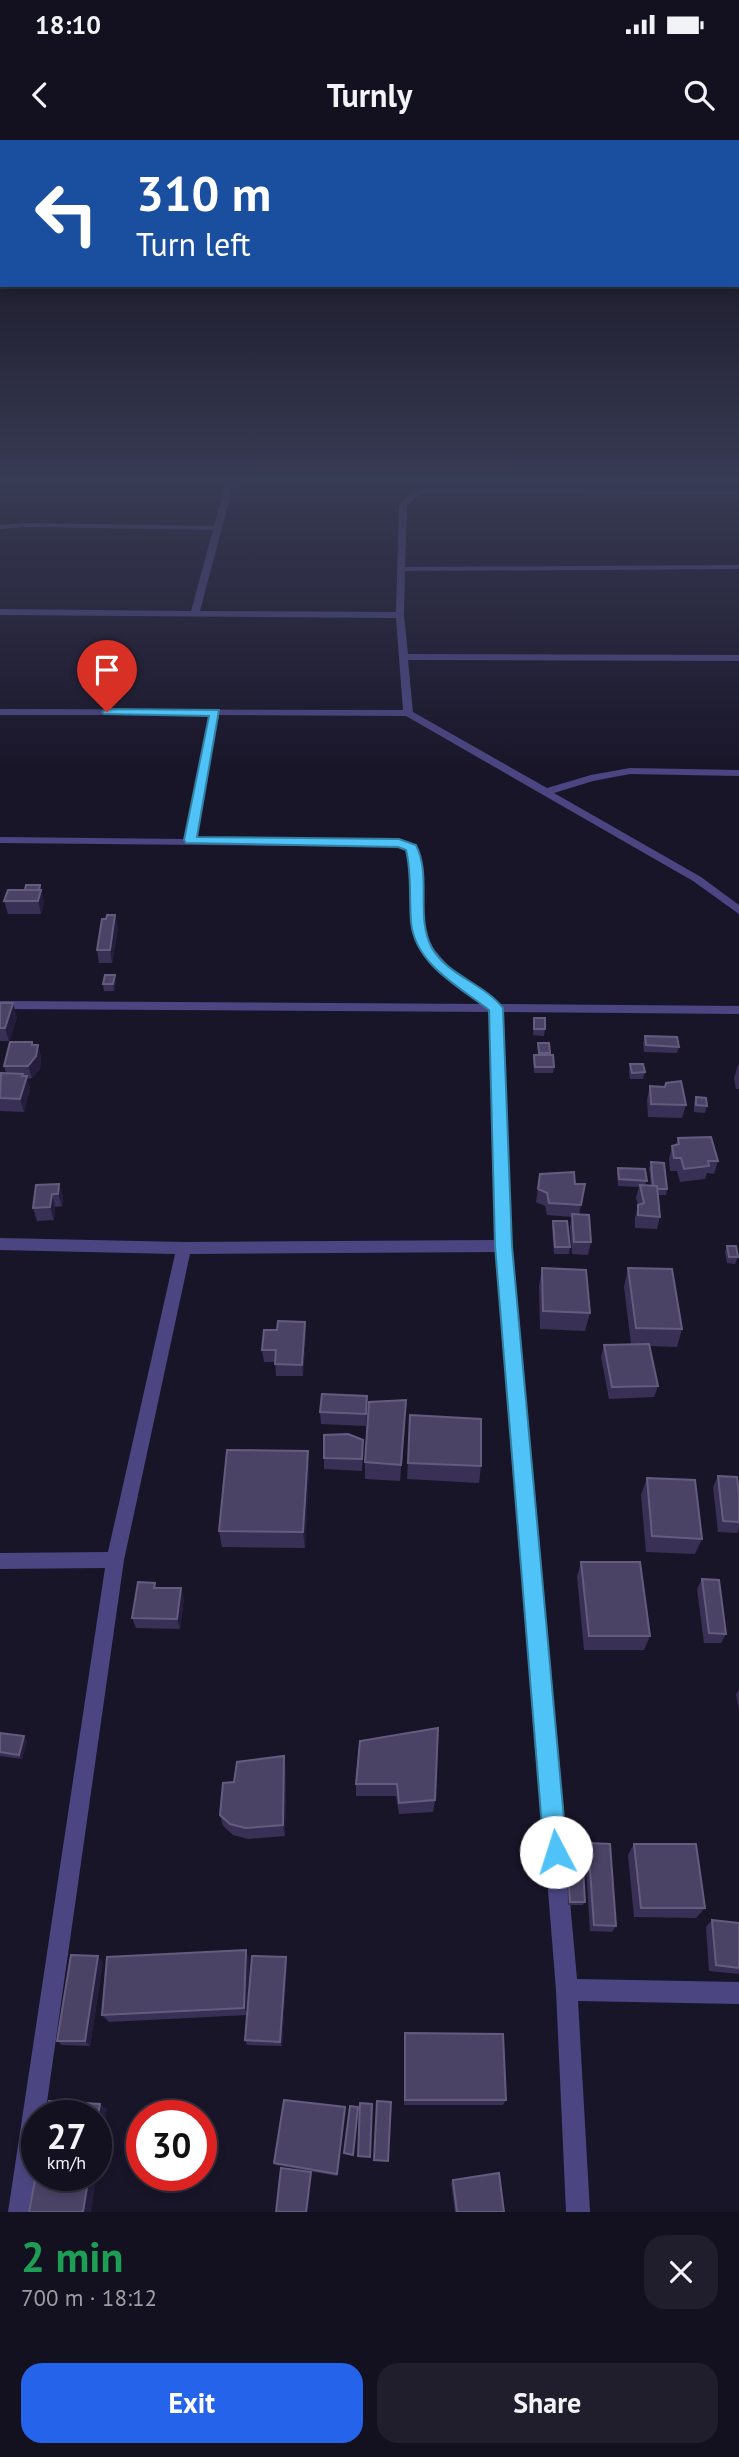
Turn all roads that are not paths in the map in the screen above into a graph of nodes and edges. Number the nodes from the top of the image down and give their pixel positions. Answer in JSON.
{"nodes":[{"id":1,"x":205,"y":579,"type":"edge"},
{"id":2,"x":402,"y":579,"type":"edge"},
{"id":3,"x":0,"y":612,"type":"edge"},
{"id":4,"x":195,"y":612,"type":"junction"},
{"id":5,"x":400,"y":615,"type":"junction"},
{"id":6,"x":403,"y":656,"type":"junction"},
{"id":7,"x":739,"y":658,"type":"edge"},
{"id":8,"x":0,"y":712,"type":"edge"},
{"id":9,"x":215,"y":712,"type":"junction"},
{"id":10,"x":408,"y":713,"type":"junction"},
{"id":11,"x":739,"y":773,"type":"edge"},
{"id":12,"x":545,"y":792,"type":"junction"},
{"id":13,"x":0,"y":839,"type":"edge"},
{"id":14,"x":190,"y":840,"type":"junction"},
{"id":15,"x":739,"y":910,"type":"edge"},
{"id":16,"x":0,"y":1005,"type":"edge"},
{"id":17,"x":496,"y":1008,"type":"junction"},
{"id":18,"x":739,"y":1010,"type":"edge"},
{"id":19,"x":0,"y":1244,"type":"edge"},
{"id":20,"x":503,"y":1246,"type":"junction"},
{"id":21,"x":184,"y":1248,"type":"junction"},
{"id":22,"x":115,"y":1560,"type":"junction"},
{"id":23,"x":0,"y":1561,"type":"edge"},
{"id":24,"x":567,"y":1990,"type":"junction"},
{"id":25,"x":739,"y":1993,"type":"edge"},
{"id":26,"x":20,"y":2212,"type":"edge"},
{"id":27,"x":578,"y":2212,"type":"edge"}],
"edges":[{"from":1,"to":4,"type":"street"},
{"from":2,"to":5,"type":"street"},
{"from":3,"to":4,"type":"street"},
{"from":4,"to":5,"type":"street"},
{"from":5,"to":6,"type":"street"},
{"from":6,"to":7,"type":"street"},
{"from":6,"to":10,"type":"street"},
{"from":8,"to":9,"type":"street"},
{"from":9,"to":10,"type":"street"},
{"from":9,"to":14,"type":"street"},
{"from":10,"to":12,"type":"street"},
{"from":11,"to":12,"type":"street"},
{"from":12,"to":15,"type":"street"},
{"from":13,"to":14,"type":"street"},
{"from":14,"to":17,"type":"street"},
{"from":16,"to":17,"type":"street"},
{"from":17,"to":18,"type":"street"},
{"from":17,"to":20,"type":"street"},
{"from":19,"to":21,"type":"street"},
{"from":20,"to":21,"type":"street"},
{"from":20,"to":24,"type":"street"},
{"from":21,"to":22,"type":"street"},
{"from":22,"to":23,"type":"street"},
{"from":22,"to":26,"type":"street"},
{"from":24,"to":25,"type":"street"},
{"from":24,"to":27,"type":"street"}]}
